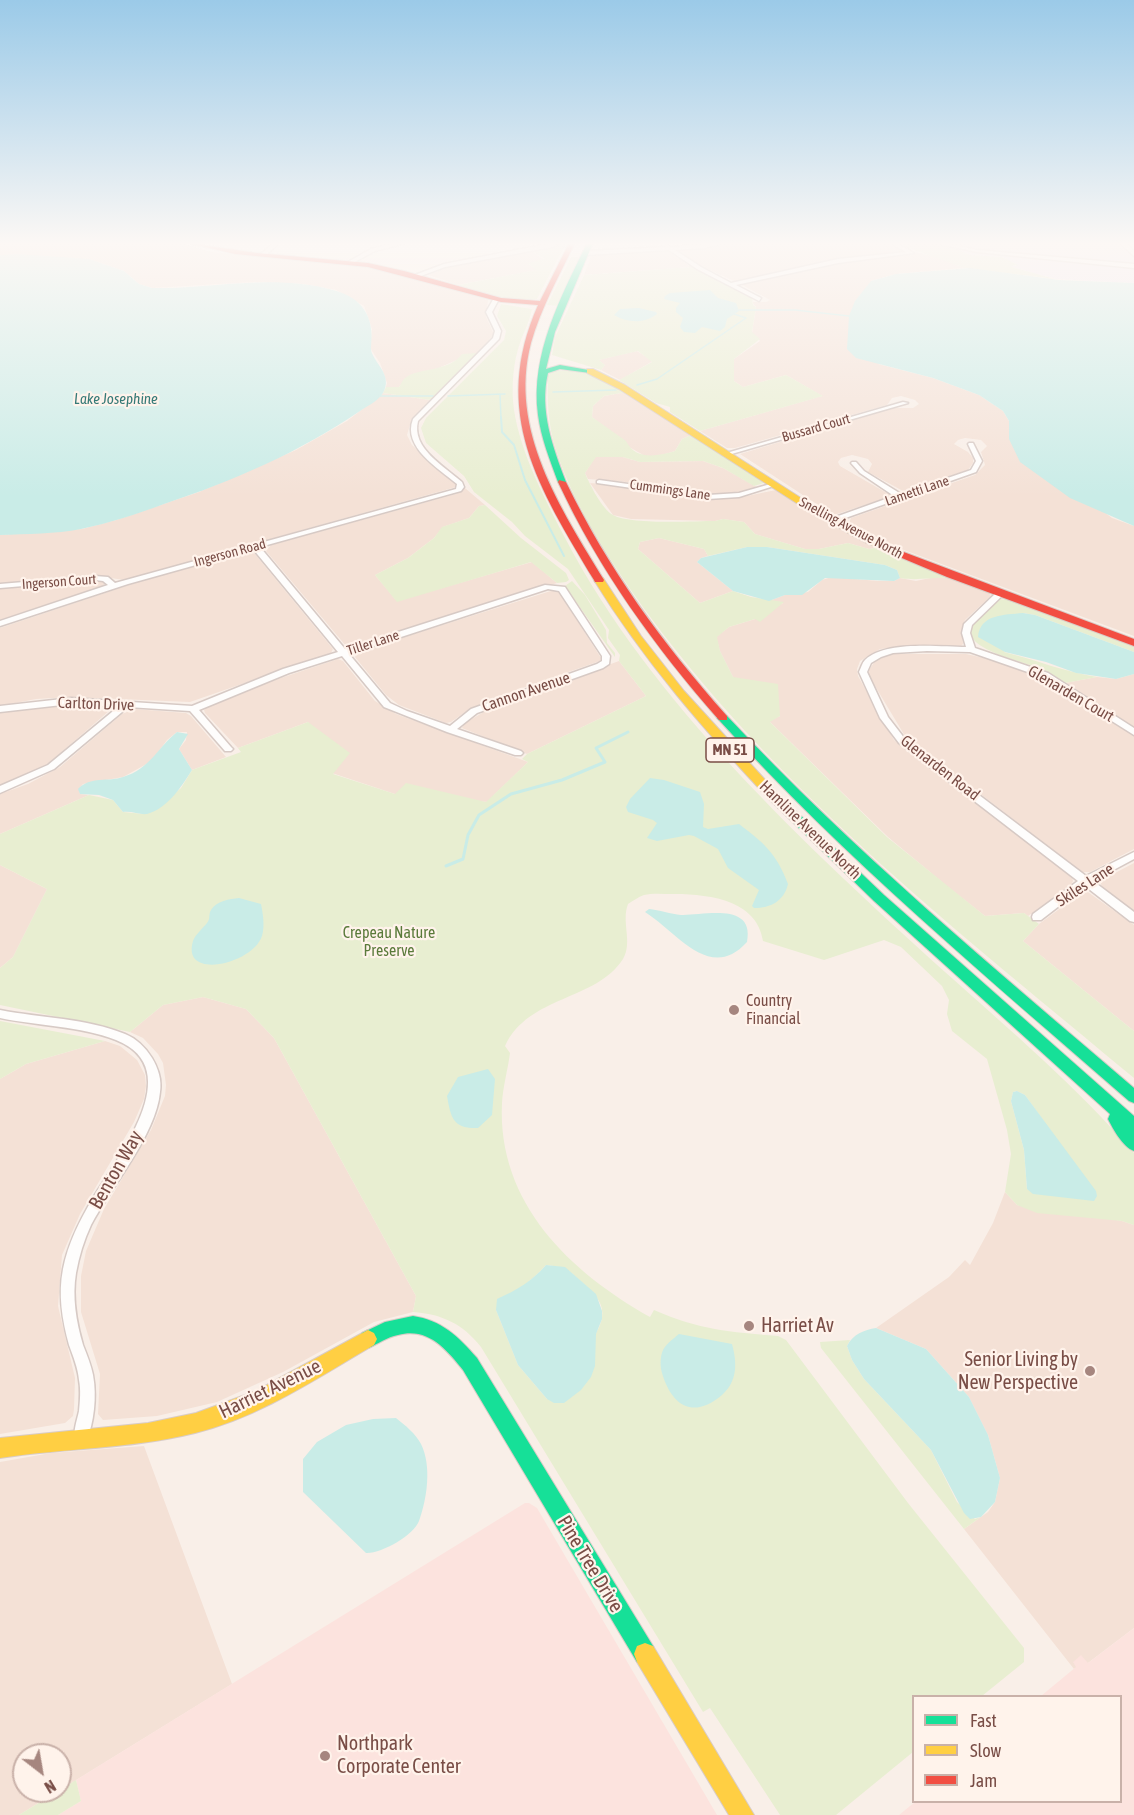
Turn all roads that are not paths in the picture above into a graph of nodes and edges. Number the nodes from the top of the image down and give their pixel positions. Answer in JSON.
{"nodes":[{"id":1,"x":496,"y":328,"type":"edge"},
{"id":2,"x":533,"y":328,"type":"edge"},
{"id":3,"x":553,"y":328,"type":"edge"},
{"id":4,"x":544,"y":352,"type":"junction"},
{"id":5,"x":590,"y":371,"type":"junction"},
{"id":6,"x":539,"y":392,"type":"junction"},
{"id":7,"x":905,"y":403,"type":"dead end"},
{"id":8,"x":971,"y":444,"type":"dead end"},
{"id":9,"x":726,"y":454,"type":"junction"},
{"id":10,"x":854,"y":463,"type":"dead end"},
{"id":11,"x":599,"y":482,"type":"dead end"},
{"id":12,"x":774,"y":485,"type":"junction"},
{"id":13,"x":901,"y":497,"type":"junction"},
{"id":14,"x":831,"y":520,"type":"junction"},
{"id":15,"x":255,"y":546,"type":"junction"},
{"id":16,"x":0,"y":586,"type":"edge"},
{"id":17,"x":114,"y":586,"type":"junction"},
{"id":18,"x":1001,"y":593,"type":"junction"},
{"id":19,"x":0,"y":624,"type":"edge"},
{"id":20,"x":1134,"y":643,"type":"edge"},
{"id":21,"x":971,"y":650,"type":"junction"},
{"id":22,"x":343,"y":653,"type":"junction"},
{"id":23,"x":606,"y":662,"type":"joint"},
{"id":24,"x":125,"y":705,"type":"junction"},
{"id":25,"x":0,"y":709,"type":"edge"},
{"id":26,"x":193,"y":709,"type":"junction"},
{"id":27,"x":450,"y":730,"type":"junction"},
{"id":28,"x":1134,"y":732,"type":"edge"},
{"id":29,"x":228,"y":749,"type":"dead end"},
{"id":30,"x":518,"y":753,"type":"dead end"},
{"id":31,"x":0,"y":790,"type":"edge"},
{"id":32,"x":1134,"y":855,"type":"edge"},
{"id":33,"x":1085,"y":881,"type":"junction"},
{"id":34,"x":1037,"y":917,"type":"dead end"},
{"id":35,"x":1134,"y":918,"type":"edge"},
{"id":36,"x":0,"y":1014,"type":"edge"},
{"id":37,"x":1095,"y":1062,"type":"junction"},
{"id":38,"x":1134,"y":1091,"type":"edge"},
{"id":39,"x":1099,"y":1094,"type":"junction"},
{"id":40,"x":1134,"y":1097,"type":"edge"},
{"id":41,"x":1134,"y":1126,"type":"edge"},
{"id":42,"x":1134,"y":1144,"type":"edge"},
{"id":43,"x":425,"y":1326,"type":"joint"},
{"id":44,"x":81,"y":1437,"type":"junction"},
{"id":45,"x":0,"y":1448,"type":"edge"},
{"id":46,"x":742,"y":1815,"type":"edge"}],
"edges":[{"from":1,"to":15,"type":"street","name":"Ingerson Road"},
{"from":2,"to":39,"type":"main road","name":"Hamline Avenue North","number":"MN 51"},
{"from":3,"to":4,"type":"main road","number":"MN 51"},
{"from":4,"to":5,"type":"main road"},
{"from":4,"to":6,"type":"main road","name":"Hamline Avenue North","number":"MN 51"},
{"from":5,"to":6,"type":"main road"},
{"from":5,"to":9,"type":"main road","name":"Snelling Avenue North"},
{"from":6,"to":37,"type":"main road","name":"Hamline Avenue North","number":"MN 51"},
{"from":7,"to":9,"type":"street","name":"Bussard Court"},
{"from":8,"to":13,"type":"street","name":"Lametti Lane"},
{"from":9,"to":12,"type":"main road","name":"Snelling Avenue North"},
{"from":10,"to":13,"type":"street"},
{"from":11,"to":12,"type":"street","name":"Cummings Lane"},
{"from":12,"to":14,"type":"main road","name":"Snelling Avenue North"},
{"from":13,"to":14,"type":"street","name":"Lametti Lane"},
{"from":14,"to":18,"type":"main road","name":"Snelling Avenue North"},
{"from":15,"to":17,"type":"street","name":"Ingerson Road"},
{"from":15,"to":22,"type":"street"},
{"from":16,"to":17,"type":"street","name":"Ingerson Court"},
{"from":17,"to":19,"type":"street","name":"Ingerson Road"},
{"from":18,"to":20,"type":"main road","name":"Snelling Avenue North"},
{"from":18,"to":21,"type":"street"},
{"from":21,"to":28,"type":"street","name":"Glenarden Court"},
{"from":21,"to":33,"type":"street","name":"Glenarden Road"},
{"from":22,"to":23,"type":"street","name":"Tiller Lane"},
{"from":22,"to":26,"type":"street","name":"Tiller Lane"},
{"from":22,"to":27,"type":"street"},
{"from":23,"to":27,"type":"street","name":"Cannon Avenue"},
{"from":24,"to":25,"type":"street","name":"Carlton Drive"},
{"from":24,"to":26,"type":"street","name":"Carlton Drive"},
{"from":24,"to":31,"type":"street"},
{"from":26,"to":29,"type":"street"},
{"from":27,"to":30,"type":"street"},
{"from":32,"to":33,"type":"street","name":"Skiles Lane"},
{"from":33,"to":34,"type":"street","name":"Skiles Lane"},
{"from":33,"to":35,"type":"street","name":"Glenarden Road"},
{"from":36,"to":44,"type":"street","name":"Benton Way"},
{"from":37,"to":38,"type":"main road"},
{"from":37,"to":40,"type":"main road","name":"Hamline Avenue North","number":"MN 51"},
{"from":39,"to":41,"type":"main road","name":"Hamline Avenue North","number":"MN 51"},
{"from":39,"to":42,"type":"main road"},
{"from":43,"to":44,"type":"main road","name":"Harriet Avenue"},
{"from":43,"to":46,"type":"main road","name":"Pine Tree Drive"},
{"from":44,"to":45,"type":"main road","name":"Harriet Avenue"}]}
